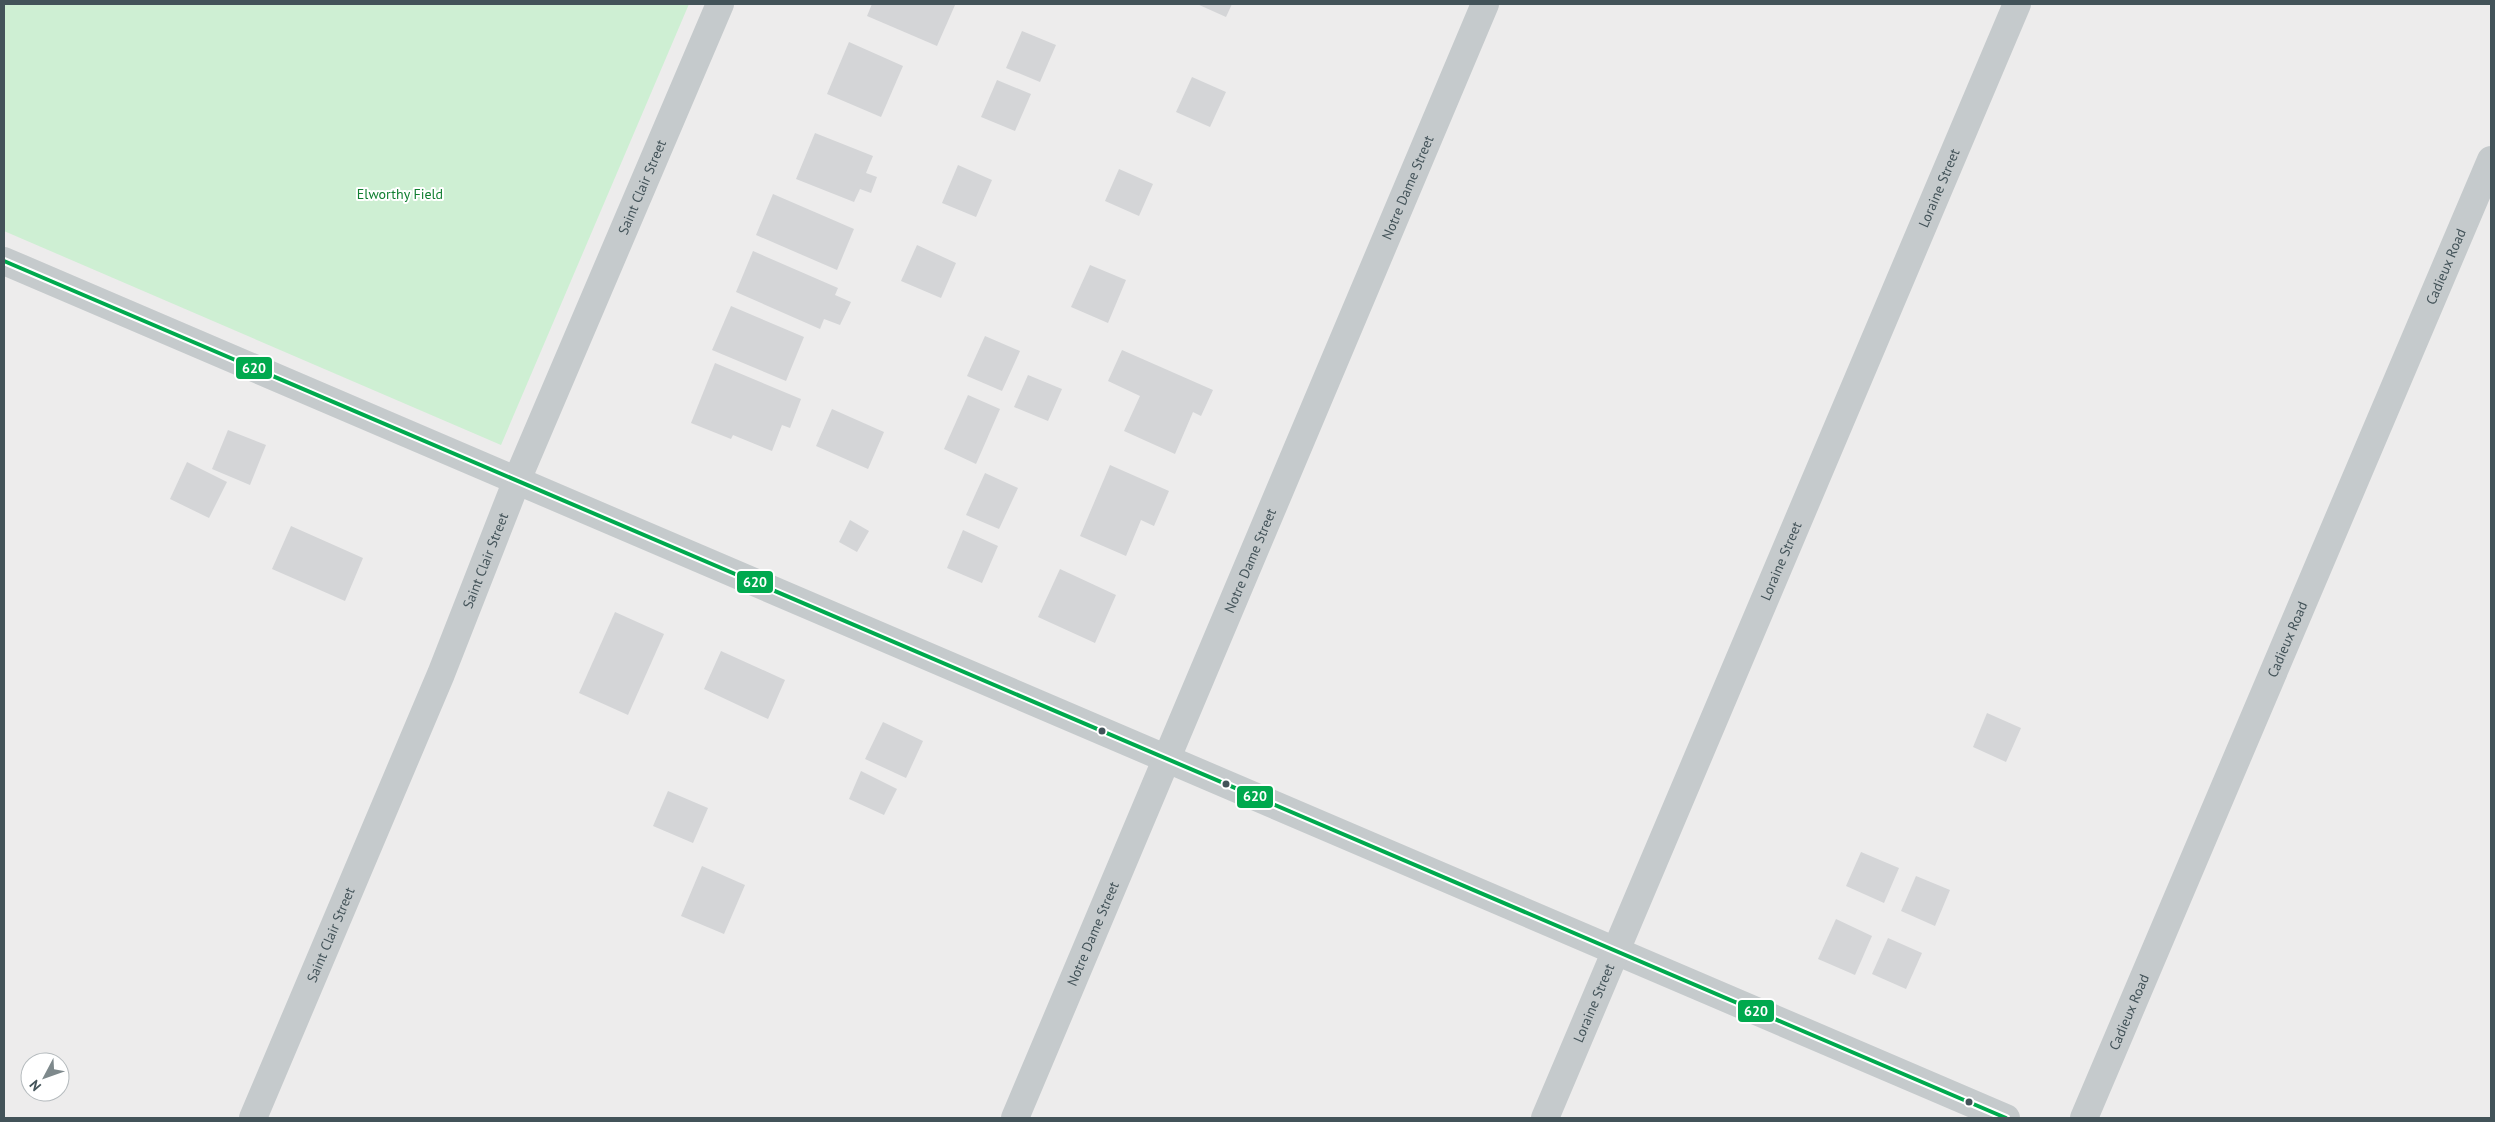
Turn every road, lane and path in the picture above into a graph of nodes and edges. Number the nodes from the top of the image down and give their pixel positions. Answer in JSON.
{"nodes":[{"id":1,"x":720,"y":4,"type":"edge"},
{"id":2,"x":1485,"y":4,"type":"edge"},
{"id":3,"x":2017,"y":4,"type":"edge"},
{"id":4,"x":2491,"y":160,"type":"edge"},
{"id":5,"x":4,"y":262,"type":"edge"},
{"id":6,"x":517,"y":480,"type":"junction"},
{"id":7,"x":1166,"y":760,"type":"junction"},
{"id":8,"x":1615,"y":952,"type":"junction"},
{"id":9,"x":253,"y":1118,"type":"edge"},
{"id":10,"x":1015,"y":1118,"type":"edge"},
{"id":11,"x":1545,"y":1118,"type":"edge"},
{"id":12,"x":2006,"y":1118,"type":"edge"},
{"id":13,"x":2084,"y":1118,"type":"edge"}],
"edges":[{"from":1,"to":6,"type":"street","name":"Saint Clair Street"},
{"from":2,"to":7,"type":"street","name":"Notre Dame Street"},
{"from":3,"to":8,"type":"street","name":"Loraine Street"},
{"from":4,"to":13,"type":"street","name":"Cadieux Road"},
{"from":5,"to":6,"type":"street"},
{"from":6,"to":7,"type":"street"},
{"from":6,"to":9,"type":"street","name":"Saint Clair Street"},
{"from":7,"to":8,"type":"street"},
{"from":7,"to":10,"type":"street","name":"Notre Dame Street"},
{"from":8,"to":11,"type":"street","name":"Loraine Street"},
{"from":8,"to":12,"type":"street"}]}
